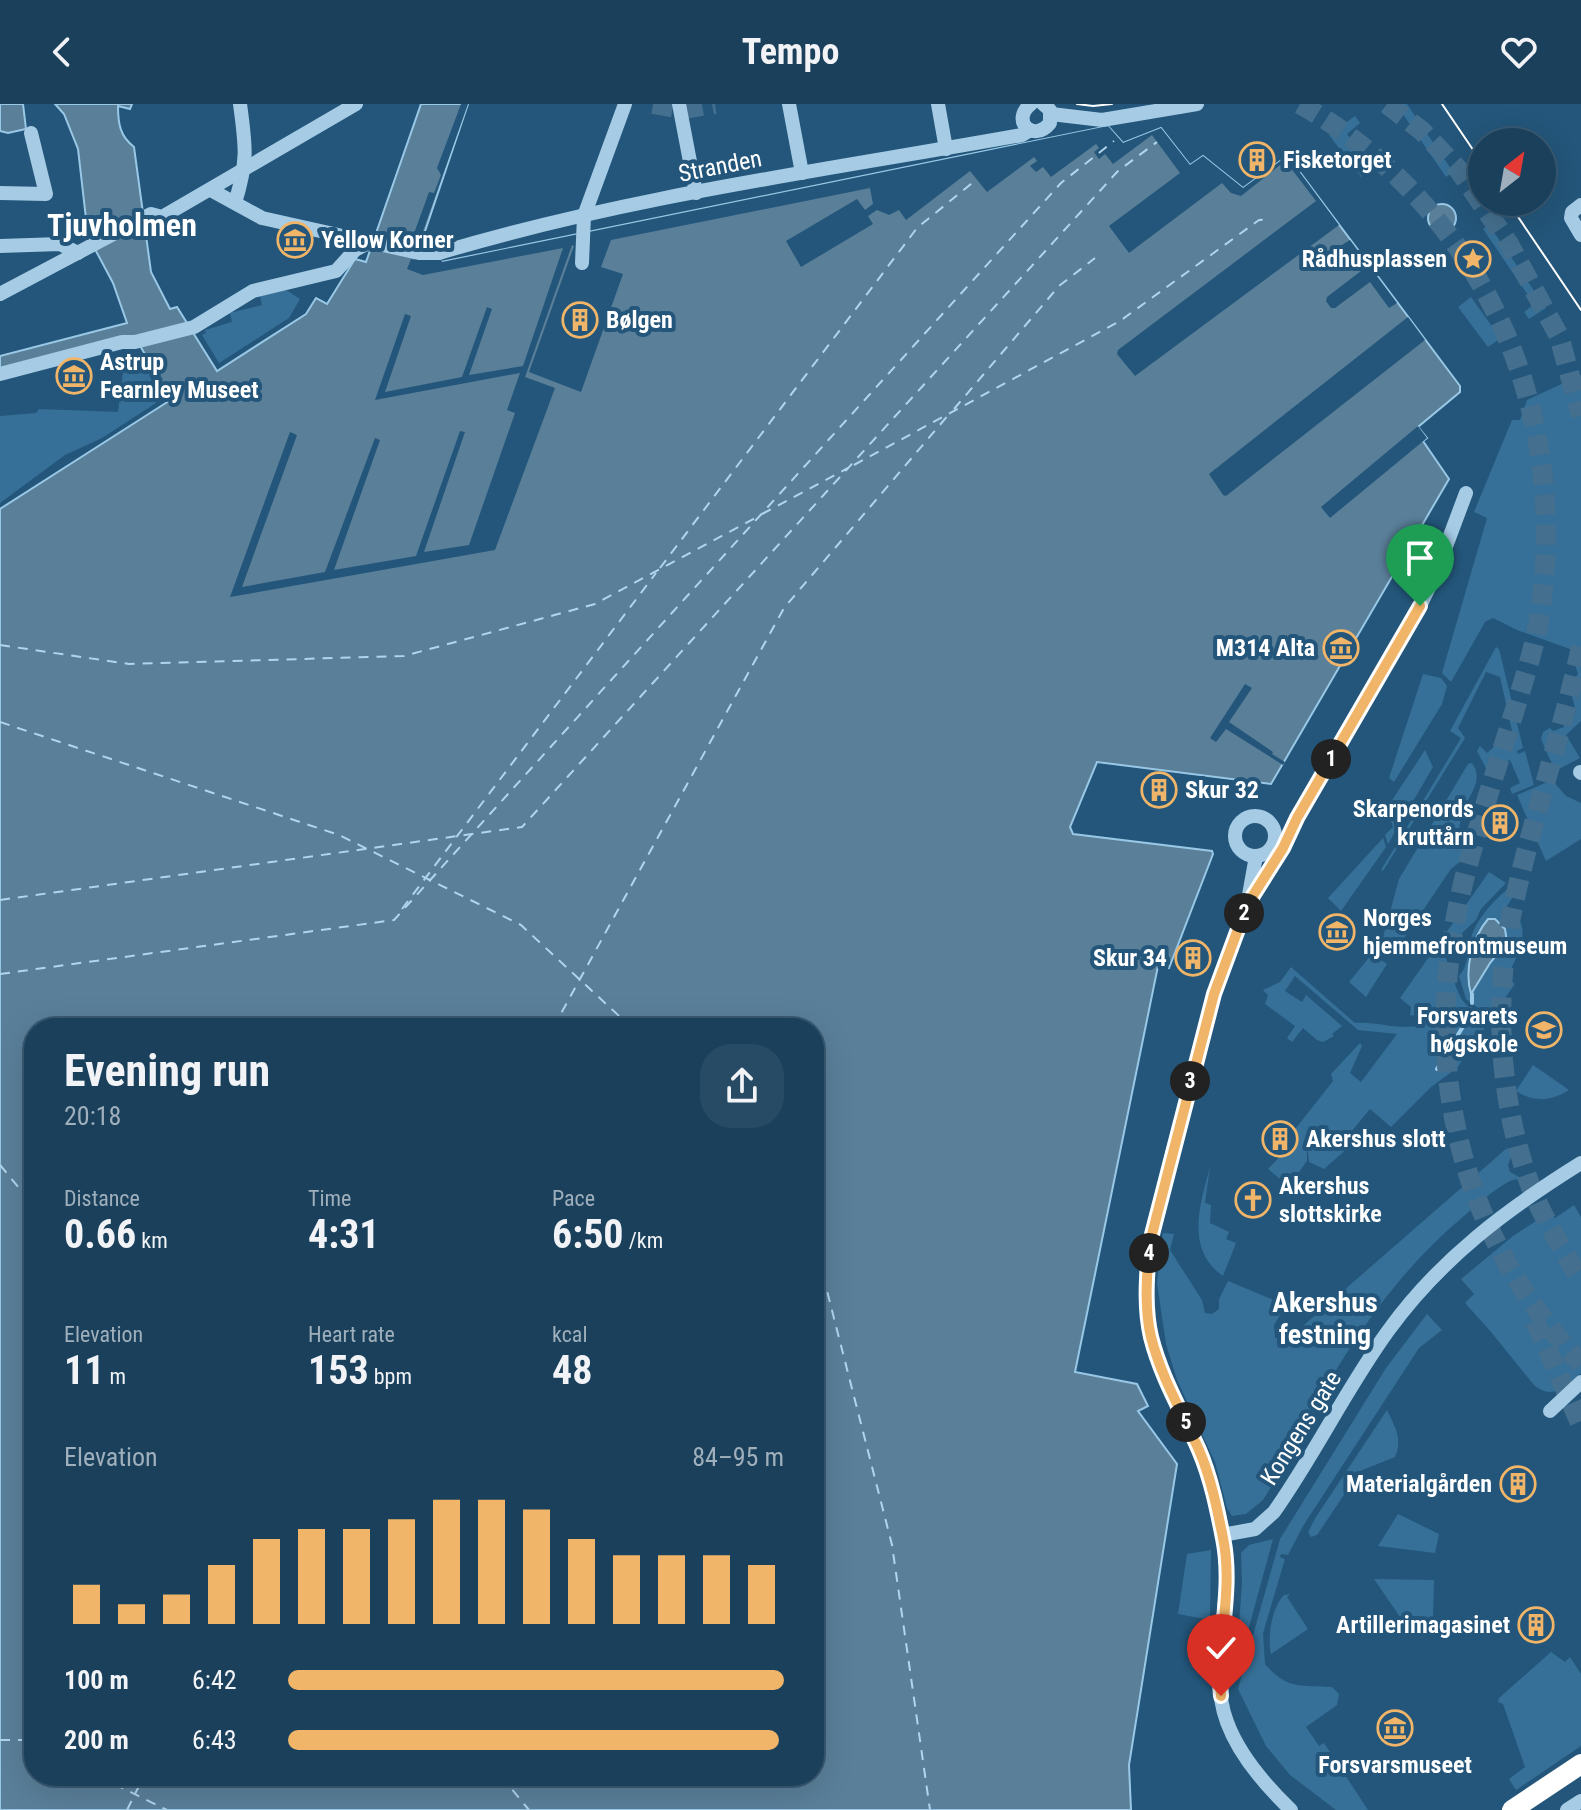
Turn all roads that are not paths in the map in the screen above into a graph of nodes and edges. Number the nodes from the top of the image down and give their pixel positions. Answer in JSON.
{"nodes":[{"id":1,"x":240,"y":104,"type":"edge"},
{"id":2,"x":356,"y":104,"type":"edge"},
{"id":3,"x":625,"y":104,"type":"edge"},
{"id":4,"x":679,"y":104,"type":"edge"},
{"id":5,"x":789,"y":104,"type":"edge"},
{"id":6,"x":938,"y":104,"type":"edge"},
{"id":7,"x":1031,"y":104,"type":"edge"},
{"id":8,"x":1197,"y":104,"type":"edge"},
{"id":9,"x":1047,"y":107,"type":"edge"},
{"id":10,"x":1030,"y":130,"type":"junction"},
{"id":11,"x":31,"y":133,"type":"dead end"},
{"id":12,"x":946,"y":149,"type":"junction"},
{"id":13,"x":245,"y":169,"type":"junction"},
{"id":14,"x":802,"y":173,"type":"junction"},
{"id":15,"x":211,"y":190,"type":"junction"},
{"id":16,"x":0,"y":193,"type":"edge"},
{"id":17,"x":696,"y":193,"type":"junction"},
{"id":18,"x":235,"y":203,"type":"junction"},
{"id":19,"x":1576,"y":210,"type":"edge"},
{"id":20,"x":584,"y":216,"type":"junction"},
{"id":21,"x":1581,"y":235,"type":"edge"},
{"id":22,"x":370,"y":242,"type":"junction"},
{"id":23,"x":0,"y":246,"type":"edge"},
{"id":24,"x":78,"y":253,"type":"junction"},
{"id":25,"x":582,"y":263,"type":"dead end"},
{"id":26,"x":0,"y":294,"type":"edge"},
{"id":27,"x":0,"y":374,"type":"edge"},
{"id":28,"x":1466,"y":493,"type":"dead end"},
{"id":29,"x":1256,"y":856,"type":"dead end"},
{"id":30,"x":1247,"y":905,"type":"junction"},
{"id":31,"x":1581,"y":1163,"type":"edge"},
{"id":32,"x":1581,"y":1382,"type":"edge"},
{"id":33,"x":1550,"y":1411,"type":"dead end"},
{"id":34,"x":1222,"y":1535,"type":"junction"},
{"id":35,"x":1581,"y":1764,"type":"edge"},
{"id":36,"x":1272,"y":1788,"type":"junction"},
{"id":37,"x":1581,"y":1801,"type":"edge"},
{"id":38,"x":1291,"y":1810,"type":"edge"},
{"id":39,"x":1300,"y":1810,"type":"edge"},
{"id":40,"x":1512,"y":1810,"type":"edge"},
{"id":41,"x":1567,"y":1810,"type":"edge"}],
"edges":[{"from":1,"to":13,"type":"street"},
{"from":2,"to":13,"type":"street"},
{"from":3,"to":20,"type":"street"},
{"from":4,"to":17,"type":"street"},
{"from":5,"to":14,"type":"street"},
{"from":6,"to":12,"type":"street"},
{"from":7,"to":10,"type":"street"},
{"from":8,"to":9,"type":"street"},
{"from":9,"to":10,"type":"street"},
{"from":10,"to":12,"type":"street","name":"Stranden"},
{"from":11,"to":16,"type":"street"},
{"from":12,"to":14,"type":"street","name":"Stranden"},
{"from":13,"to":15,"type":"street"},
{"from":13,"to":18,"type":"street"},
{"from":14,"to":17,"type":"street","name":"Stranden"},
{"from":15,"to":18,"type":"street","name":"Stranden"},
{"from":15,"to":24,"type":"street"},
{"from":17,"to":20,"type":"street","name":"Stranden"},
{"from":18,"to":22,"type":"street","name":"Stranden"},
{"from":19,"to":21,"type":"street"},
{"from":20,"to":22,"type":"street","name":"Stranden"},
{"from":20,"to":25,"type":"street"},
{"from":22,"to":27,"type":"street"},
{"from":23,"to":24,"type":"street"},
{"from":24,"to":26,"type":"street"},
{"from":28,"to":30,"type":"street"},
{"from":29,"to":30,"type":"street"},
{"from":30,"to":34,"type":"street"},
{"from":31,"to":34,"type":"street","name":"Kongens gate"},
{"from":32,"to":33,"type":"street"},
{"from":34,"to":36,"type":"street"},
{"from":35,"to":40,"type":"highway"},
{"from":36,"to":38,"type":"street"},
{"from":36,"to":39,"type":"street"},
{"from":37,"to":41,"type":"street"}]}
